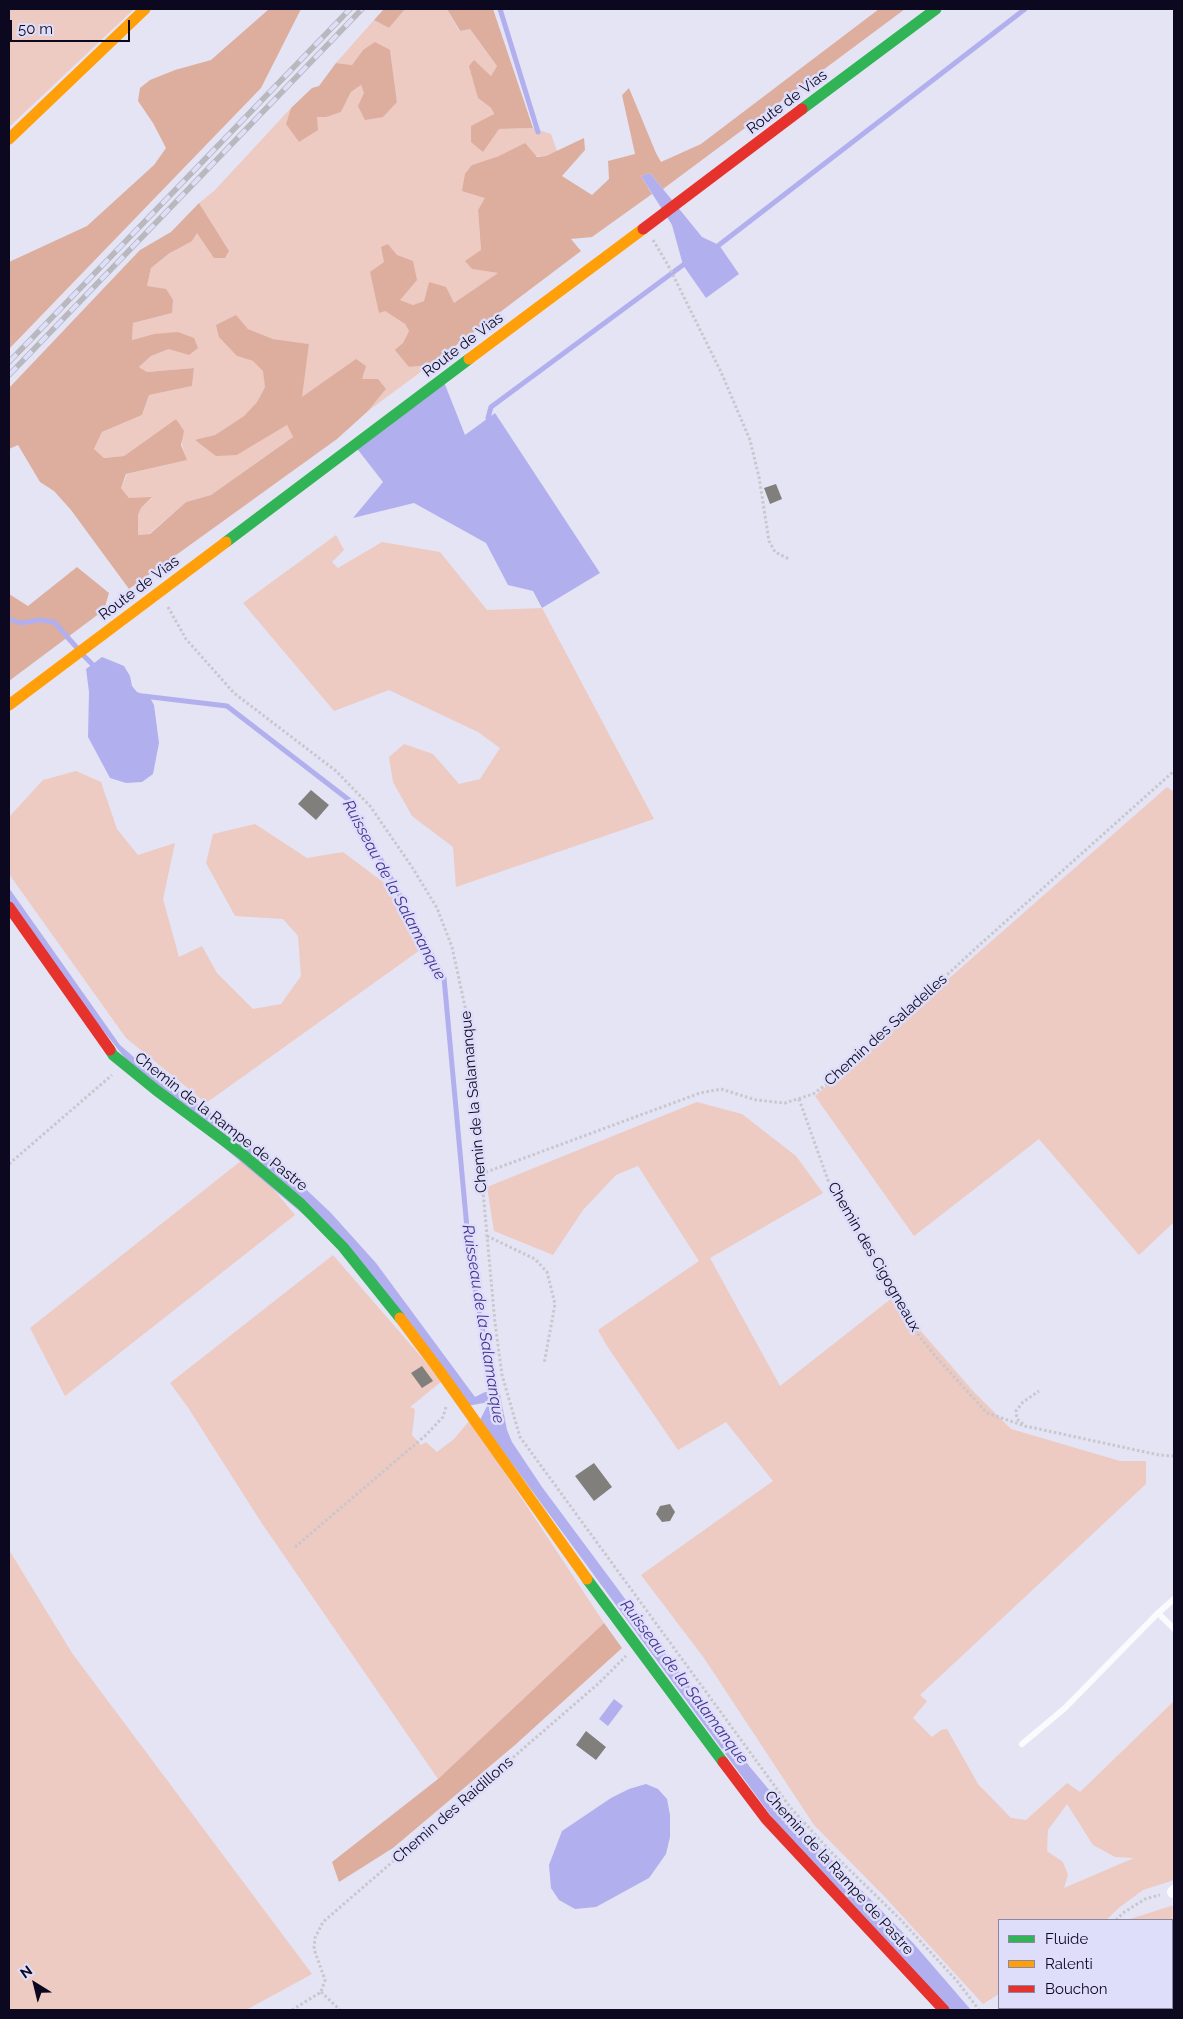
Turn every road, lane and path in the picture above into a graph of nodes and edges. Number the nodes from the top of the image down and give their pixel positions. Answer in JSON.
{"nodes":[{"id":1,"x":145,"y":9,"type":"edge"},
{"id":2,"x":936,"y":9,"type":"edge"},
{"id":3,"x":9,"y":139,"type":"edge"},
{"id":4,"x":648,"y":225,"type":"junction"},
{"id":5,"x":789,"y":559,"type":"dead end"},
{"id":6,"x":157,"y":593,"type":"junction"},
{"id":7,"x":9,"y":704,"type":"edge"},
{"id":8,"x":1174,"y":772,"type":"edge"},
{"id":9,"x":1170,"y":776,"type":"junction"},
{"id":10,"x":1174,"y":781,"type":"edge"},
{"id":11,"x":9,"y":907,"type":"edge"},
{"id":12,"x":124,"y":1064,"type":"junction"},
{"id":13,"x":799,"y":1098,"type":"junction"},
{"id":14,"x":9,"y":1164,"type":"edge"},
{"id":15,"x":481,"y":1174,"type":"junction"},
{"id":16,"x":487,"y":1235,"type":"junction"},
{"id":17,"x":544,"y":1364,"type":"dead end"},
{"id":18,"x":451,"y":1387,"type":"junction"},
{"id":19,"x":1039,"y":1390,"type":"dead end"},
{"id":20,"x":1025,"y":1426,"type":"junction"},
{"id":21,"x":1174,"y":1456,"type":"edge"},
{"id":22,"x":295,"y":1547,"type":"dead end"},
{"id":23,"x":1174,"y":1599,"type":"edge"},
{"id":24,"x":1158,"y":1613,"type":"junction"},
{"id":25,"x":1174,"y":1629,"type":"edge"},
{"id":26,"x":637,"y":1646,"type":"junction"},
{"id":27,"x":1022,"y":1744,"type":"dead end"},
{"id":28,"x":1173,"y":1891,"type":"edge"},
{"id":29,"x":1117,"y":1919,"type":"edge"},
{"id":30,"x":321,"y":1992,"type":"junction"},
{"id":31,"x":292,"y":2010,"type":"edge"},
{"id":32,"x":340,"y":2010,"type":"edge"},
{"id":33,"x":944,"y":2010,"type":"edge"},
{"id":34,"x":979,"y":2010,"type":"edge"}],
"edges":[{"from":1,"to":3,"type":"street"},
{"from":2,"to":4,"type":"street","name":"Route de Vias"},
{"from":4,"to":5,"type":"path"},
{"from":4,"to":6,"type":"street","name":"Route de Vias"},
{"from":6,"to":7,"type":"street","name":"Route de Vias"},
{"from":6,"to":15,"type":"path","name":"Chemin de la Salamanque"},
{"from":8,"to":9,"type":"path","name":"Chemin des Saladelles"},
{"from":9,"to":10,"type":"path"},
{"from":9,"to":13,"type":"path","name":"Chemin des Saladelles"},
{"from":11,"to":12,"type":"street","name":"Chemin de la Rampe de Pastre"},
{"from":12,"to":14,"type":"path"},
{"from":12,"to":18,"type":"street","name":"Chemin de la Rampe de Pastre"},
{"from":13,"to":15,"type":"path","name":"Chemin des Saladelles"},
{"from":13,"to":20,"type":"path","name":"Chemin des Cigogneaux"},
{"from":15,"to":16,"type":"path","name":"Chemin de la Salamanque"},
{"from":16,"to":17,"type":"path"},
{"from":16,"to":34,"type":"path","name":"Chemin de la Salamanque"},
{"from":18,"to":22,"type":"path"},
{"from":18,"to":26,"type":"street","name":"Chemin de la Rampe de Pastre"},
{"from":19,"to":20,"type":"path"},
{"from":20,"to":21,"type":"path","name":"Chemin des Cigogneaux"},
{"from":23,"to":24,"type":"lane"},
{"from":24,"to":25,"type":"lane"},
{"from":24,"to":27,"type":"lane"},
{"from":26,"to":30,"type":"path","name":"Chemin des Raidillons"},
{"from":26,"to":33,"type":"street","name":"Chemin de la Rampe de Pastre"},
{"from":28,"to":29,"type":"path"},
{"from":30,"to":31,"type":"path"},
{"from":30,"to":32,"type":"path"}]}
